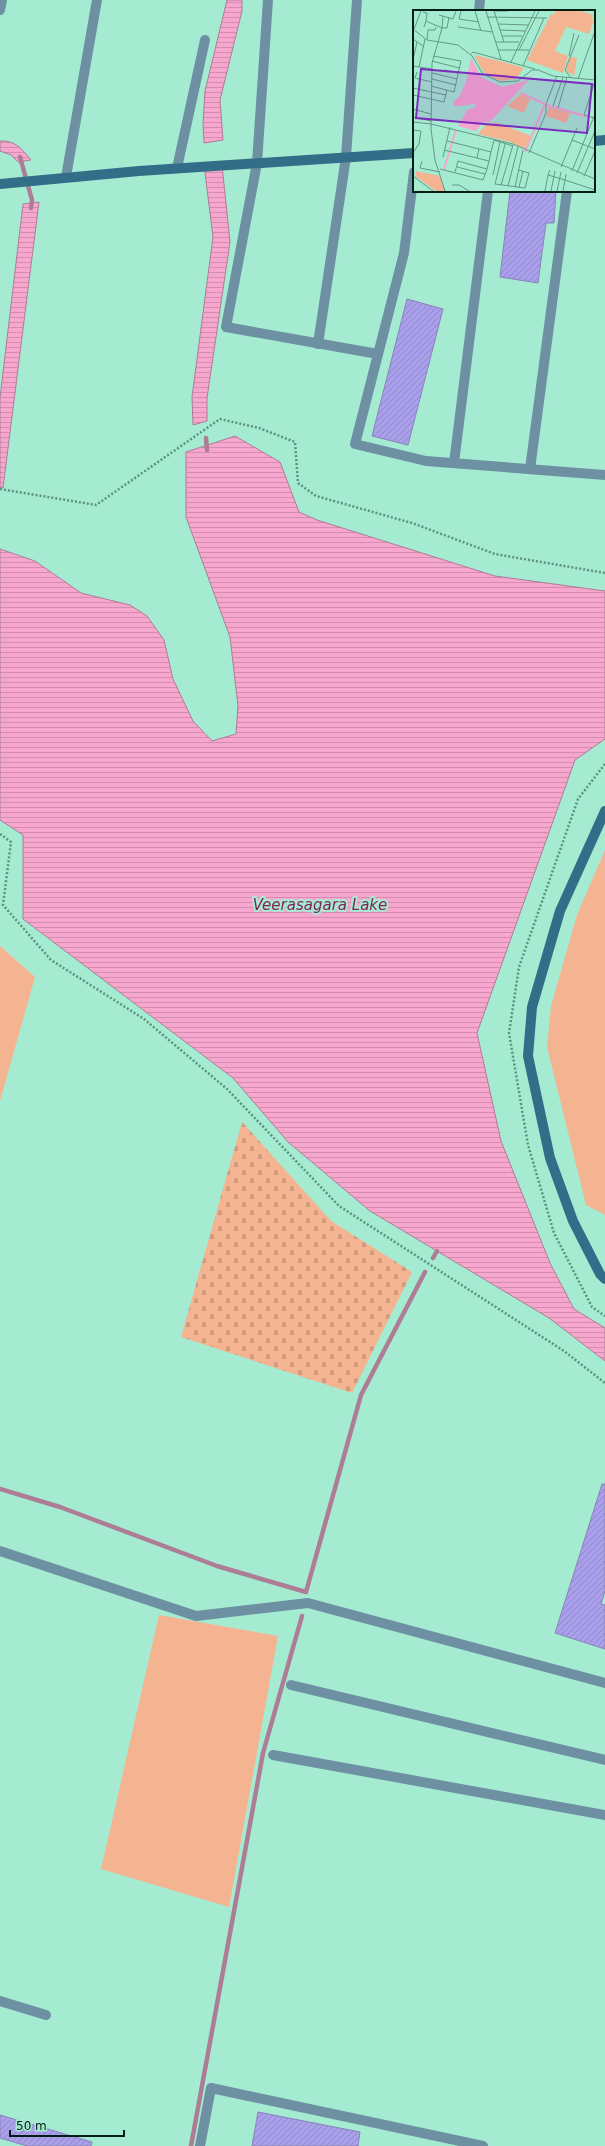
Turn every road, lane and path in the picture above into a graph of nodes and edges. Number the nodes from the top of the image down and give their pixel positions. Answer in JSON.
{"nodes":[{"id":1,"x":2,"y":0,"type":"edge"},
{"id":2,"x":97,"y":0,"type":"edge"},
{"id":3,"x":268,"y":0,"type":"edge"},
{"id":4,"x":357,"y":0,"type":"edge"},
{"id":5,"x":480,"y":0,"type":"edge"},
{"id":6,"x":0,"y":10,"type":"edge"},
{"id":7,"x":479,"y":10,"type":"edge"},
{"id":8,"x":205,"y":40,"type":"dead end"},
{"id":9,"x":605,"y":140,"type":"edge"},
{"id":10,"x":595,"y":141,"type":"edge"},
{"id":11,"x":413,"y":153,"type":"edge"},
{"id":12,"x":346,"y":157,"type":"junction"},
{"id":13,"x":257,"y":163,"type":"junction"},
{"id":14,"x":177,"y":168,"type":"junction"},
{"id":15,"x":66,"y":177,"type":"junction"},
{"id":16,"x":413,"y":180,"type":"edge"},
{"id":17,"x":0,"y":184,"type":"edge"},
{"id":18,"x":488,"y":192,"type":"edge"},
{"id":19,"x":567,"y":192,"type":"edge"},
{"id":20,"x":318,"y":344,"type":"junction"},
{"id":21,"x":378,"y":354,"type":"junction"},
{"id":22,"x":454,"y":463,"type":"junction"},
{"id":23,"x":530,"y":469,"type":"junction"},
{"id":24,"x":605,"y":473,"type":"edge"},
{"id":25,"x":0,"y":489,"type":"edge"},
{"id":26,"x":605,"y":573,"type":"edge"},
{"id":27,"x":605,"y":764,"type":"edge"},
{"id":28,"x":605,"y":811,"type":"edge"},
{"id":29,"x":0,"y":834,"type":"edge"},
{"id":30,"x":605,"y":1279,"type":"edge"},
{"id":31,"x":605,"y":1316,"type":"edge"},
{"id":32,"x":605,"y":1383,"type":"edge"},
{"id":33,"x":0,"y":1551,"type":"edge"},
{"id":34,"x":605,"y":1683,"type":"edge"},
{"id":35,"x":291,"y":1685,"type":"dead end"},
{"id":36,"x":273,"y":1755,"type":"dead end"},
{"id":37,"x":605,"y":1760,"type":"edge"},
{"id":38,"x":605,"y":1815,"type":"edge"},
{"id":39,"x":0,"y":2001,"type":"edge"},
{"id":40,"x":46,"y":2015,"type":"dead end"},
{"id":41,"x":200,"y":2146,"type":"edge"},
{"id":42,"x":483,"y":2146,"type":"edge"}],
"edges":[{"from":1,"to":6,"type":"street"},
{"from":2,"to":15,"type":"street"},
{"from":3,"to":13,"type":"street"},
{"from":4,"to":12,"type":"street"},
{"from":5,"to":7,"type":"street"},
{"from":8,"to":14,"type":"street"},
{"from":9,"to":10,"type":"street"},
{"from":11,"to":12,"type":"street"},
{"from":12,"to":13,"type":"street"},
{"from":12,"to":20,"type":"street"},
{"from":13,"to":14,"type":"street"},
{"from":13,"to":20,"type":"street"},
{"from":14,"to":15,"type":"street"},
{"from":15,"to":17,"type":"street"},
{"from":16,"to":21,"type":"street"},
{"from":18,"to":22,"type":"street"},
{"from":19,"to":23,"type":"street"},
{"from":20,"to":21,"type":"street"},
{"from":21,"to":22,"type":"street"},
{"from":22,"to":23,"type":"street"},
{"from":23,"to":24,"type":"street"},
{"from":25,"to":26,"type":"path"},
{"from":27,"to":31,"type":"path"},
{"from":28,"to":30,"type":"street"},
{"from":29,"to":32,"type":"path"},
{"from":33,"to":34,"type":"street"},
{"from":35,"to":37,"type":"street"},
{"from":36,"to":38,"type":"street"},
{"from":39,"to":40,"type":"street"},
{"from":41,"to":42,"type":"street"}]}
